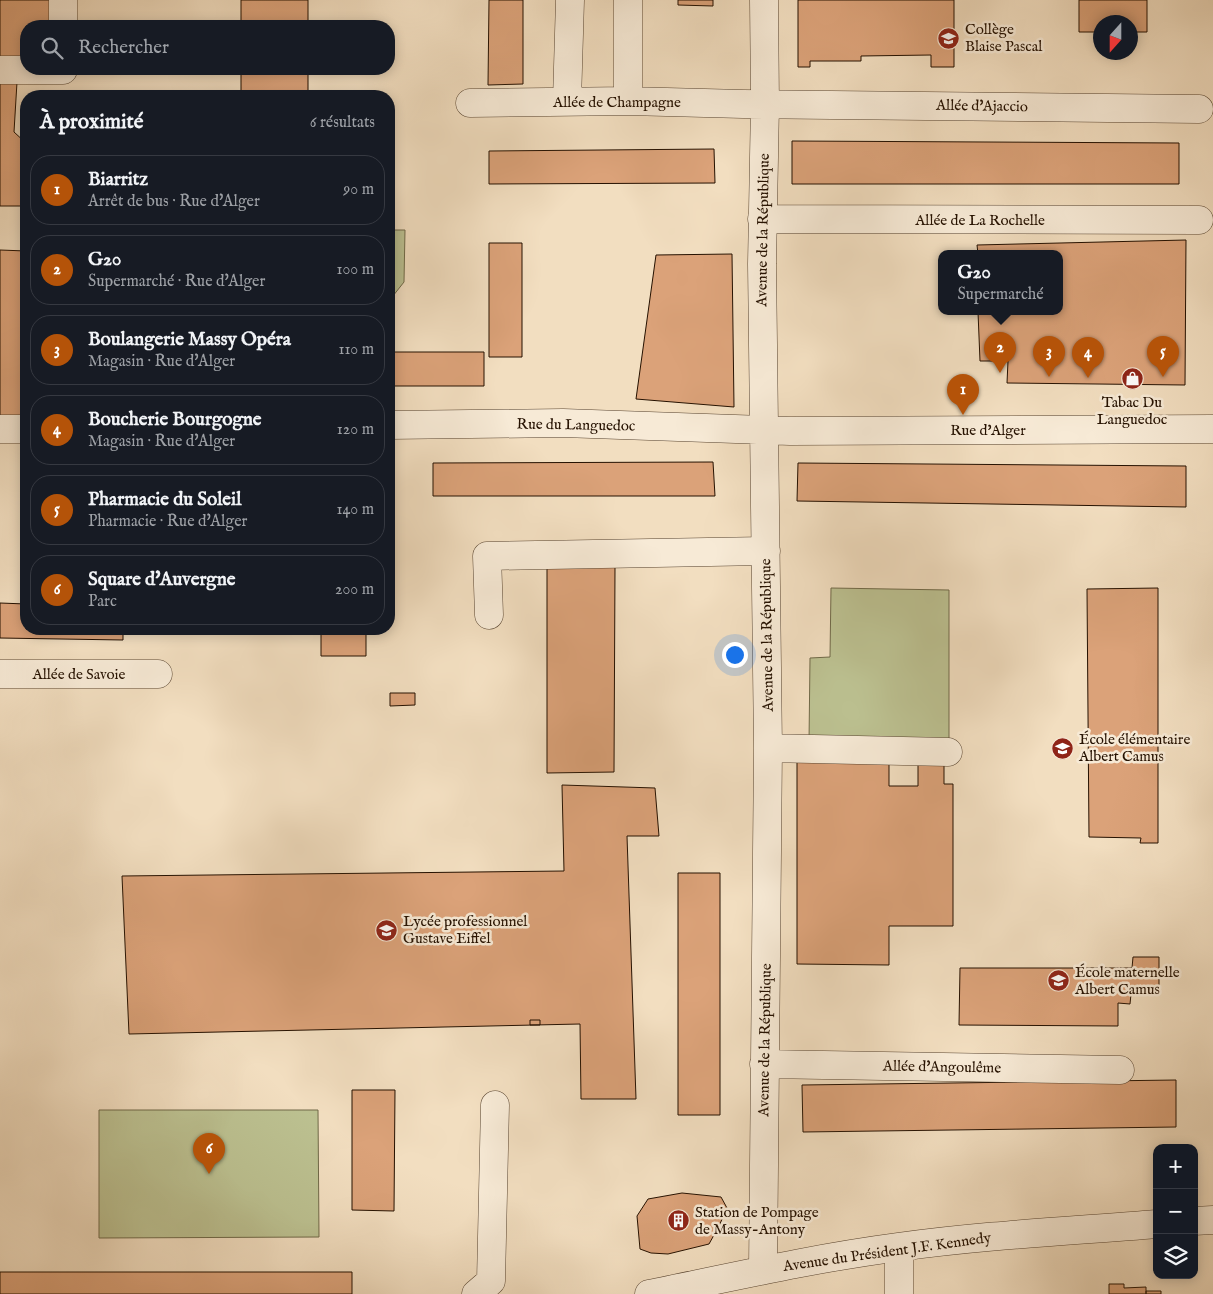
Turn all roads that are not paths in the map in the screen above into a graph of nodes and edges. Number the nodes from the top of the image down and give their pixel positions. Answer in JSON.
{"nodes":[{"id":1,"x":63,"y":0,"type":"edge"},
{"id":2,"x":570,"y":0,"type":"edge"},
{"id":3,"x":628,"y":0,"type":"edge"},
{"id":4,"x":764,"y":0,"type":"edge"},
{"id":5,"x":63,"y":20,"type":"edge"},
{"id":6,"x":0,"y":70,"type":"edge"},
{"id":7,"x":20,"y":70,"type":"edge"},
{"id":8,"x":567,"y":101,"type":"junction"},
{"id":9,"x":628,"y":101,"type":"junction"},
{"id":10,"x":470,"y":103,"type":"dead end"},
{"id":11,"x":765,"y":104,"type":"junction"},
{"id":12,"x":1199,"y":108,"type":"dead end"},
{"id":13,"x":762,"y":218,"type":"junction"},
{"id":14,"x":1199,"y":220,"type":"dead end"},
{"id":15,"x":395,"y":425,"type":"edge"},
{"id":16,"x":1213,"y":428,"type":"edge"},
{"id":17,"x":0,"y":429,"type":"edge"},
{"id":18,"x":20,"y":429,"type":"edge"},
{"id":19,"x":763,"y":430,"type":"junction"},
{"id":20,"x":766,"y":551,"type":"junction"},
{"id":21,"x":489,"y":615,"type":"dead end"},
{"id":22,"x":0,"y":674,"type":"edge"},
{"id":23,"x":158,"y":674,"type":"dead end"},
{"id":24,"x":768,"y":748,"type":"junction"},
{"id":25,"x":948,"y":752,"type":"dead end"},
{"id":26,"x":764,"y":1064,"type":"junction"},
{"id":27,"x":1120,"y":1070,"type":"dead end"},
{"id":28,"x":495,"y":1105,"type":"dead end"},
{"id":29,"x":1213,"y":1220,"type":"edge"},
{"id":30,"x":1198,"y":1221,"type":"edge"},
{"id":31,"x":1153,"y":1224,"type":"edge"},
{"id":32,"x":899,"y":1247,"type":"junction"},
{"id":33,"x":763,"y":1270,"type":"junction"},
{"id":34,"x":476,"y":1294,"type":"edge"},
{"id":35,"x":649,"y":1294,"type":"edge"},
{"id":36,"x":899,"y":1294,"type":"edge"}],
"edges":[{"from":1,"to":5,"type":"street"},
{"from":2,"to":8,"type":"street"},
{"from":3,"to":9,"type":"street"},
{"from":4,"to":11,"type":"street","name":"Avenue de la République"},
{"from":6,"to":7,"type":"street"},
{"from":8,"to":9,"type":"street","name":"Allée de Champagne"},
{"from":8,"to":10,"type":"street","name":"Allée de Champagne"},
{"from":9,"to":11,"type":"street","name":"Allée de Champagne"},
{"from":11,"to":12,"type":"street","name":"Allée d'Ajaccio"},
{"from":11,"to":13,"type":"street","name":"Avenue de la République"},
{"from":13,"to":14,"type":"street","name":"Allée de La Rochelle"},
{"from":13,"to":19,"type":"street","name":"Avenue de la République"},
{"from":15,"to":19,"type":"street","name":"Rue du Languedoc"},
{"from":16,"to":19,"type":"street","name":"Rue d'Alger"},
{"from":17,"to":18,"type":"street"},
{"from":19,"to":20,"type":"street","name":"Avenue de la République"},
{"from":20,"to":21,"type":"street"},
{"from":20,"to":24,"type":"street","name":"Avenue de la République"},
{"from":22,"to":23,"type":"street","name":"Allée de Savoie"},
{"from":24,"to":25,"type":"street"},
{"from":24,"to":26,"type":"street","name":"Avenue de la République"},
{"from":26,"to":27,"type":"street","name":"Allée d'Angoulême"},
{"from":26,"to":33,"type":"street","name":"Avenue de la République"},
{"from":28,"to":34,"type":"street"},
{"from":29,"to":30,"type":"street"},
{"from":31,"to":32,"type":"street","name":"Avenue du Président J.F. Kennedy"},
{"from":32,"to":33,"type":"street","name":"Avenue du Président J.F. Kennedy"},
{"from":32,"to":36,"type":"street"},
{"from":33,"to":35,"type":"street","name":"Avenue du Président J.F. Kennedy"}]}
